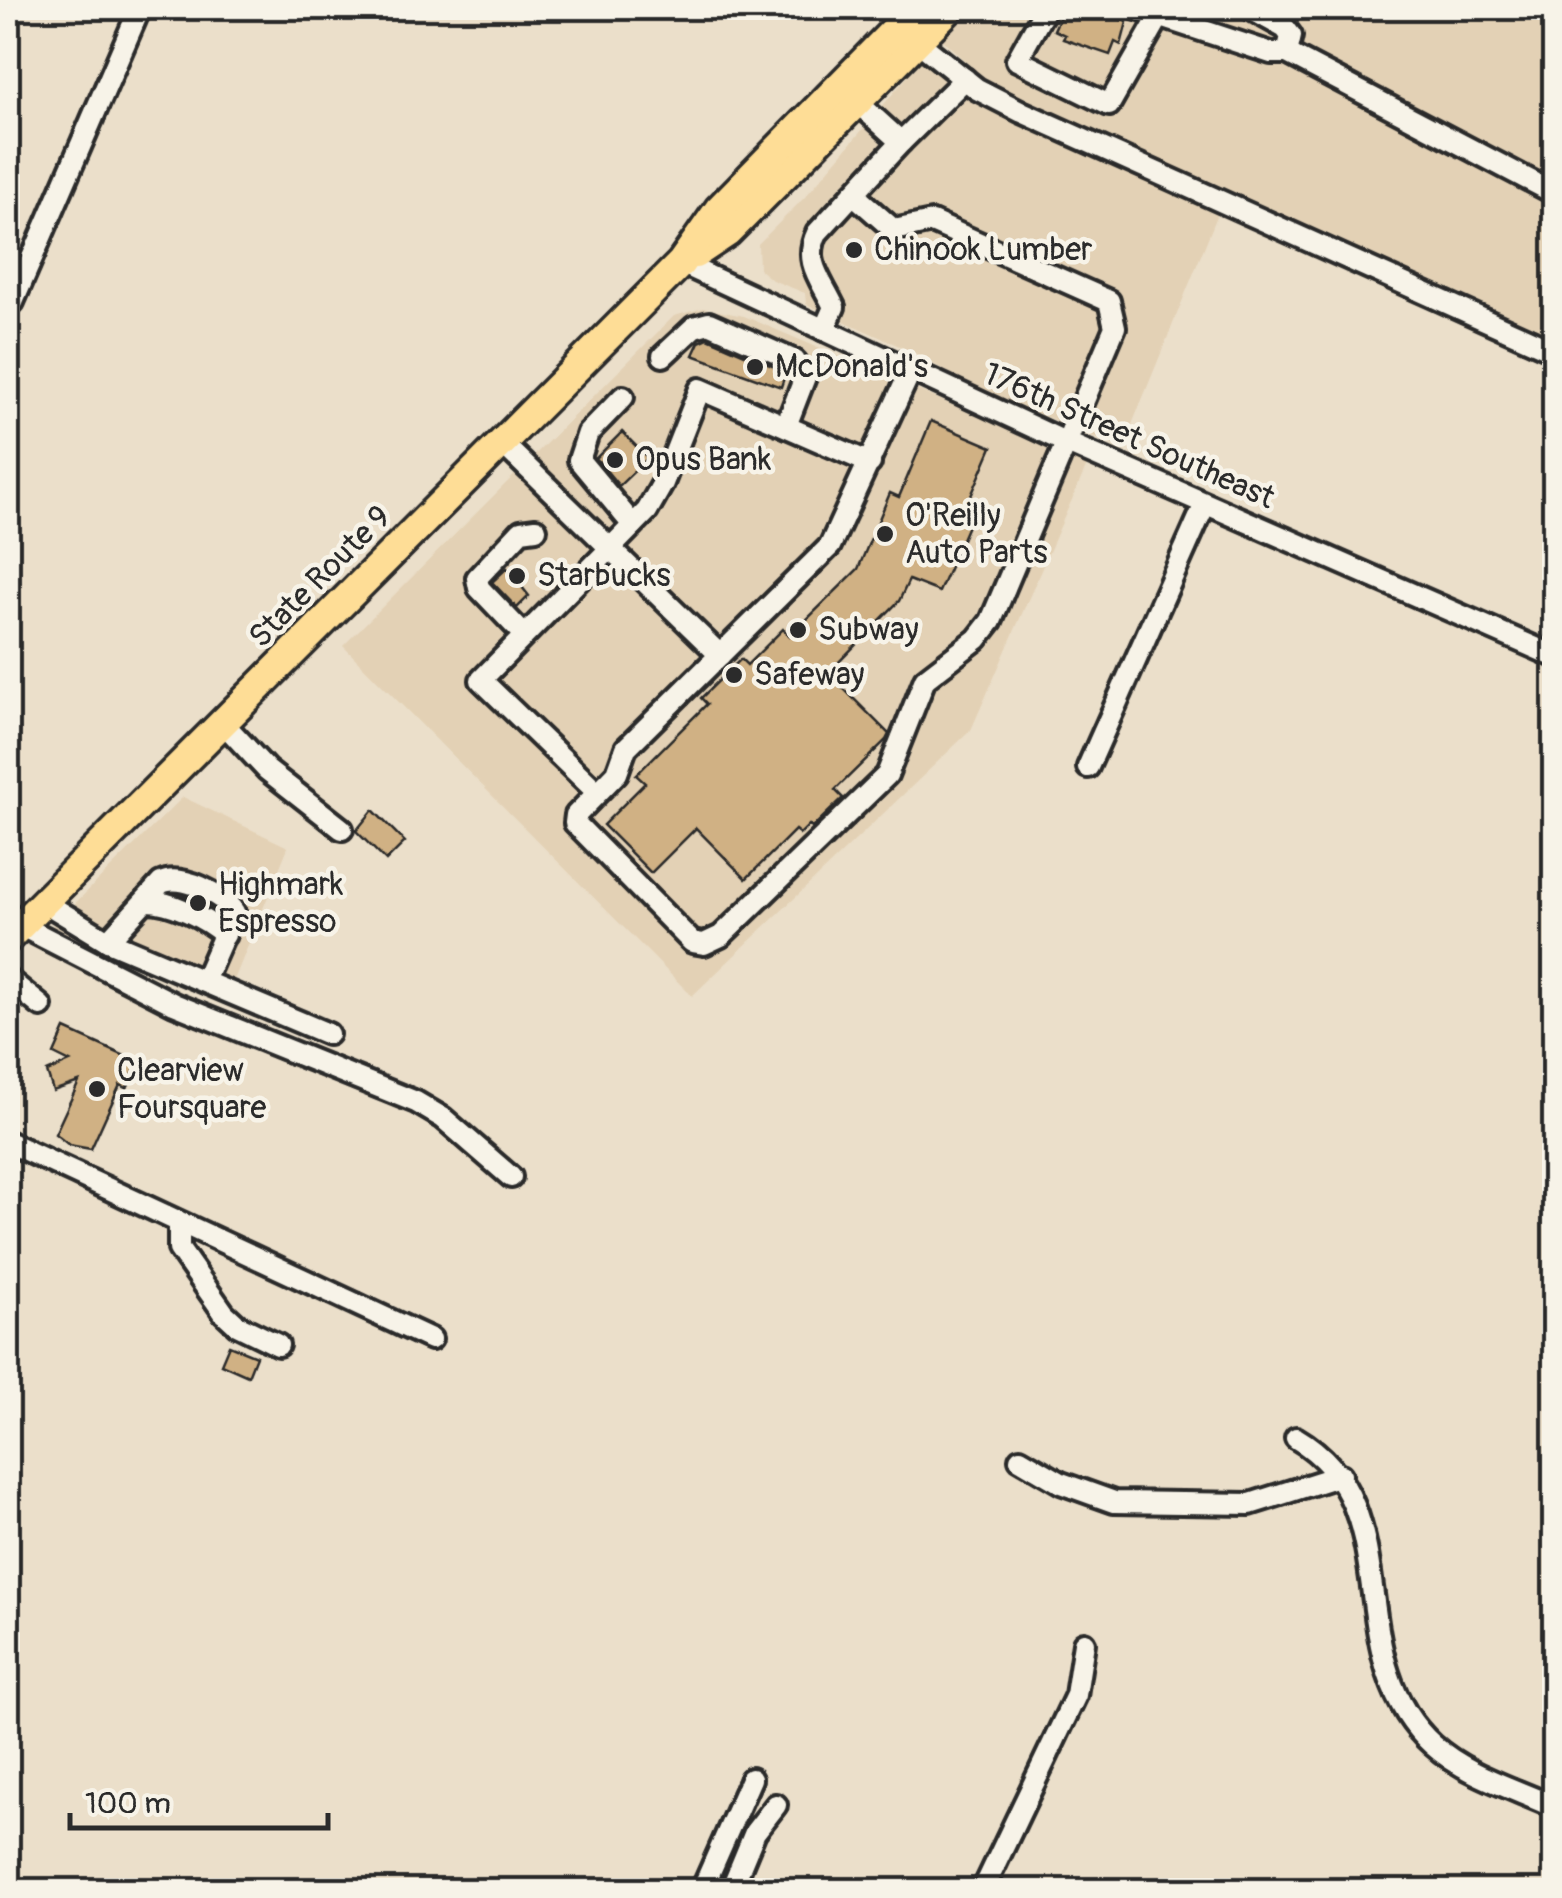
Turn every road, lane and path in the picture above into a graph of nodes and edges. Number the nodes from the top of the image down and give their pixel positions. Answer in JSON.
{"nodes":[{"id":1,"x":140,"y":8,"type":"edge"},
{"id":2,"x":916,"y":8,"type":"edge"},
{"id":3,"x":950,"y":8,"type":"edge"},
{"id":4,"x":1046,"y":8,"type":"edge"},
{"id":5,"x":1134,"y":8,"type":"edge"},
{"id":6,"x":1248,"y":8,"type":"edge"},
{"id":7,"x":1159,"y":16,"type":"junction"},
{"id":8,"x":917,"y":41,"type":"junction"},
{"id":9,"x":1287,"y":52,"type":"junction"},
{"id":10,"x":965,"y":80,"type":"junction"},
{"id":11,"x":857,"y":102,"type":"junction"},
{"id":12,"x":901,"y":142,"type":"junction"},
{"id":13,"x":1554,"y":193,"type":"edge"},
{"id":14,"x":853,"y":194,"type":"junction"},
{"id":15,"x":681,"y":263,"type":"junction"},
{"id":16,"x":16,"y":275,"type":"edge"},
{"id":17,"x":13,"y":302,"type":"dead end"},
{"id":18,"x":824,"y":330,"type":"junction"},
{"id":19,"x":1554,"y":351,"type":"edge"},
{"id":20,"x":663,"y":356,"type":"dead end"},
{"id":21,"x":912,"y":370,"type":"junction"},
{"id":22,"x":623,"y":397,"type":"dead end"},
{"id":23,"x":786,"y":426,"type":"junction"},
{"id":24,"x":1065,"y":442,"type":"junction"},
{"id":25,"x":502,"y":443,"type":"junction"},
{"id":26,"x":870,"y":464,"type":"junction"},
{"id":27,"x":1206,"y":504,"type":"junction"},
{"id":28,"x":633,"y":524,"type":"junction"},
{"id":29,"x":536,"y":529,"type":"dead end"},
{"id":30,"x":610,"y":547,"type":"junction"},
{"id":31,"x":524,"y":635,"type":"junction"},
{"id":32,"x":720,"y":654,"type":"junction"},
{"id":33,"x":1554,"y":656,"type":"edge"},
{"id":34,"x":224,"y":724,"type":"junction"},
{"id":35,"x":1088,"y":768,"type":"dead end"},
{"id":36,"x":596,"y":792,"type":"junction"},
{"id":37,"x":342,"y":829,"type":"dead end"},
{"id":38,"x":44,"y":902,"type":"junction"},
{"id":39,"x":11,"y":933,"type":"edge"},
{"id":40,"x":108,"y":941,"type":"junction"},
{"id":41,"x":8,"y":979,"type":"edge"},
{"id":42,"x":204,"y":981,"type":"junction"},
{"id":43,"x":40,"y":1006,"type":"dead end"},
{"id":44,"x":328,"y":1034,"type":"dead end"},
{"id":45,"x":8,"y":1142,"type":"edge"},
{"id":46,"x":511,"y":1177,"type":"dead end"},
{"id":47,"x":179,"y":1224,"type":"junction"},
{"id":48,"x":431,"y":1338,"type":"dead end"},
{"id":49,"x":278,"y":1345,"type":"dead end"},
{"id":50,"x":1296,"y":1438,"type":"dead end"},
{"id":51,"x":1020,"y":1458,"type":"dead end"},
{"id":52,"x":1341,"y":1475,"type":"junction"},
{"id":53,"x":1084,"y":1643,"type":"dead end"},
{"id":54,"x":751,"y":1780,"type":"dead end"},
{"id":55,"x":776,"y":1805,"type":"dead end"},
{"id":56,"x":1554,"y":1807,"type":"edge"},
{"id":57,"x":702,"y":1890,"type":"edge"},
{"id":58,"x":730,"y":1890,"type":"edge"},
{"id":59,"x":984,"y":1890,"type":"edge"}],
"edges":[{"from":1,"to":16,"type":"street"},
{"from":2,"to":15,"type":"main road","name":"State Route 9"},
{"from":3,"to":8,"type":"main road","name":"State Route 9"},
{"from":4,"to":7,"type":"street"},
{"from":5,"to":7,"type":"street"},
{"from":6,"to":9,"type":"street"},
{"from":7,"to":9,"type":"street"},
{"from":8,"to":10,"type":"street"},
{"from":8,"to":11,"type":"main road","name":"State Route 9"},
{"from":9,"to":13,"type":"street"},
{"from":10,"to":12,"type":"street"},
{"from":10,"to":19,"type":"street"},
{"from":11,"to":12,"type":"street"},
{"from":11,"to":15,"type":"main road","name":"State Route 9"},
{"from":12,"to":14,"type":"street"},
{"from":14,"to":18,"type":"street"},
{"from":14,"to":24,"type":"street"},
{"from":15,"to":18,"type":"street","name":"176th Street Southeast"},
{"from":15,"to":25,"type":"main road","name":"State Route 9"},
{"from":16,"to":17,"type":"street"},
{"from":18,"to":21,"type":"street","name":"176th Street Southeast"},
{"from":20,"to":23,"type":"street"},
{"from":21,"to":24,"type":"street","name":"176th Street Southeast"},
{"from":21,"to":26,"type":"street"},
{"from":22,"to":28,"type":"street"},
{"from":23,"to":26,"type":"street"},
{"from":23,"to":28,"type":"street"},
{"from":24,"to":27,"type":"street","name":"176th Street Southeast"},
{"from":24,"to":36,"type":"street"},
{"from":25,"to":30,"type":"street"},
{"from":25,"to":34,"type":"main road","name":"State Route 9"},
{"from":26,"to":32,"type":"street"},
{"from":27,"to":33,"type":"street","name":"176th Street Southeast"},
{"from":27,"to":35,"type":"street"},
{"from":28,"to":30,"type":"street"},
{"from":29,"to":31,"type":"street"},
{"from":30,"to":31,"type":"street"},
{"from":30,"to":32,"type":"street"},
{"from":31,"to":36,"type":"street"},
{"from":32,"to":36,"type":"street"},
{"from":34,"to":37,"type":"street"},
{"from":34,"to":38,"type":"main road","name":"State Route 9"},
{"from":38,"to":39,"type":"main road","name":"State Route 9"},
{"from":38,"to":40,"type":"street"},
{"from":39,"to":46,"type":"street"},
{"from":40,"to":42,"type":"street"},
{"from":40,"to":42,"type":"street"},
{"from":41,"to":43,"type":"street"},
{"from":42,"to":44,"type":"street"},
{"from":45,"to":47,"type":"street"},
{"from":47,"to":48,"type":"street"},
{"from":47,"to":49,"type":"street"},
{"from":50,"to":52,"type":"street"},
{"from":51,"to":52,"type":"street"},
{"from":52,"to":56,"type":"street"},
{"from":53,"to":59,"type":"street"},
{"from":54,"to":57,"type":"street"},
{"from":55,"to":58,"type":"street"}]}
